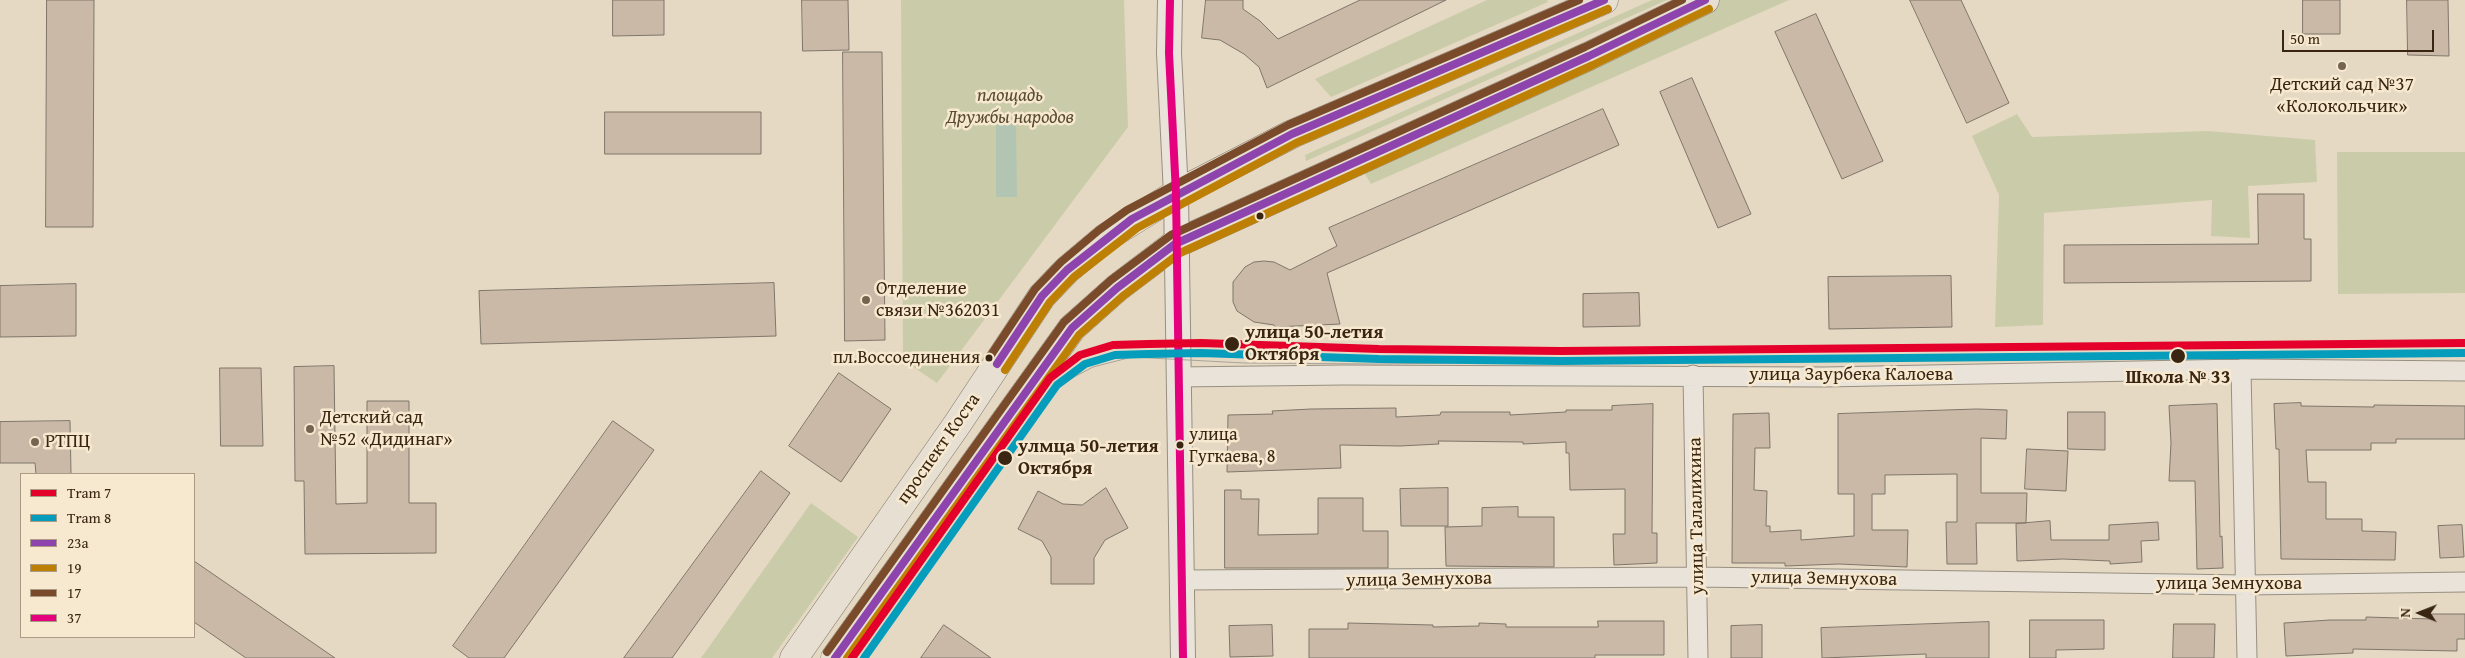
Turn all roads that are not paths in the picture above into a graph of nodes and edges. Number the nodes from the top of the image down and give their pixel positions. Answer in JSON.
{"nodes":[{"id":1,"x":1170,"y":0,"type":"edge"},
{"id":2,"x":1604,"y":0,"type":"edge"},
{"id":3,"x":1705,"y":0,"type":"edge"},
{"id":4,"x":1176,"y":194,"type":"junction"},
{"id":5,"x":1175,"y":244,"type":"junction"},
{"id":6,"x":2242,"y":369,"type":"junction"},
{"id":7,"x":2465,"y":371,"type":"edge"},
{"id":8,"x":1693,"y":375,"type":"junction"},
{"id":9,"x":1177,"y":377,"type":"junction"},
{"id":10,"x":1698,"y":577,"type":"junction"},
{"id":11,"x":1184,"y":580,"type":"junction"},
{"id":12,"x":2465,"y":582,"type":"edge"},
{"id":13,"x":2246,"y":585,"type":"junction"},
{"id":14,"x":794,"y":658,"type":"edge"},
{"id":15,"x":835,"y":658,"type":"edge"},
{"id":16,"x":1183,"y":658,"type":"edge"},
{"id":17,"x":1698,"y":658,"type":"edge"},
{"id":18,"x":2247,"y":658,"type":"edge"}],
"edges":[{"from":1,"to":4,"type":"street"},
{"from":2,"to":4,"type":"main road","name":"проспект Коста"},
{"from":3,"to":5,"type":"main road","name":"проспект Коста"},
{"from":4,"to":5,"type":"street"},
{"from":4,"to":14,"type":"main road","name":"проспект Коста"},
{"from":5,"to":9,"type":"street"},
{"from":5,"to":15,"type":"main road","name":"проспект Коста"},
{"from":6,"to":7,"type":"street","name":"улица Заурбека Калоева"},
{"from":6,"to":8,"type":"street","name":"улица Заурбека Калоева"},
{"from":6,"to":13,"type":"street"},
{"from":8,"to":9,"type":"street","name":"улица Заурбека Калоева"},
{"from":8,"to":10,"type":"street","name":"улица Талалихина"},
{"from":9,"to":11,"type":"street"},
{"from":10,"to":11,"type":"street","name":"улица Земнухова"},
{"from":10,"to":13,"type":"street","name":"улица Земнухова"},
{"from":10,"to":17,"type":"street","name":"улица Талалихина"},
{"from":11,"to":16,"type":"street"},
{"from":12,"to":13,"type":"street","name":"улица Земнухова"},
{"from":13,"to":18,"type":"street"}]}
